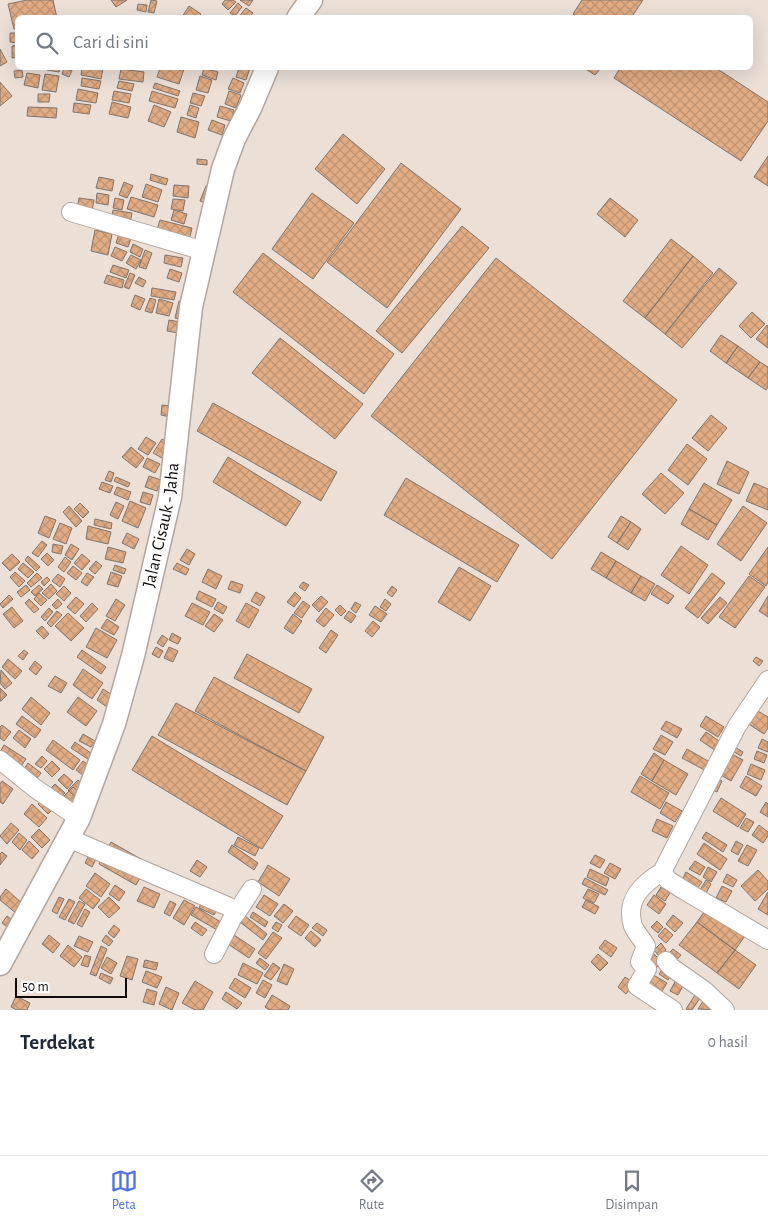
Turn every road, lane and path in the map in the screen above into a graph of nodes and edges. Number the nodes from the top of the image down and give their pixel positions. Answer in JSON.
{"nodes":[{"id":1,"x":311,"y":0,"type":"edge"},
{"id":2,"x":300,"y":15,"type":"edge"},
{"id":3,"x":266,"y":70,"type":"edge"},
{"id":4,"x":71,"y":212,"type":"dead end"},
{"id":5,"x":204,"y":251,"type":"junction"},
{"id":6,"x":768,"y":680,"type":"edge"},
{"id":7,"x":0,"y":760,"type":"edge"},
{"id":8,"x":79,"y":818,"type":"junction"},
{"id":9,"x":68,"y":838,"type":"junction"},
{"id":10,"x":662,"y":872,"type":"junction"},
{"id":11,"x":252,"y":889,"type":"dead end"},
{"id":12,"x":236,"y":912,"type":"junction"},
{"id":13,"x":768,"y":940,"type":"edge"},
{"id":14,"x":214,"y":954,"type":"dead end"},
{"id":15,"x":666,"y":961,"type":"dead end"},
{"id":16,"x":0,"y":964,"type":"edge"},
{"id":17,"x":673,"y":1010,"type":"edge"},
{"id":18,"x":726,"y":1010,"type":"edge"}],
"edges":[{"from":1,"to":2,"type":"main road"},
{"from":3,"to":5,"type":"main road","name":"Jalan Cisauk - Jaha"},
{"from":4,"to":5,"type":"street"},
{"from":5,"to":8,"type":"main road","name":"Jalan Cisauk - Jaha"},
{"from":6,"to":10,"type":"street"},
{"from":7,"to":8,"type":"street"},
{"from":8,"to":9,"type":"main road","name":"Jalan Cisauk - Jaha"},
{"from":9,"to":12,"type":"street"},
{"from":9,"to":16,"type":"main road","name":"Jalan Cisauk - Jaha"},
{"from":10,"to":13,"type":"street"},
{"from":10,"to":17,"type":"street"},
{"from":11,"to":12,"type":"street"},
{"from":12,"to":14,"type":"street"},
{"from":15,"to":18,"type":"street"}]}
